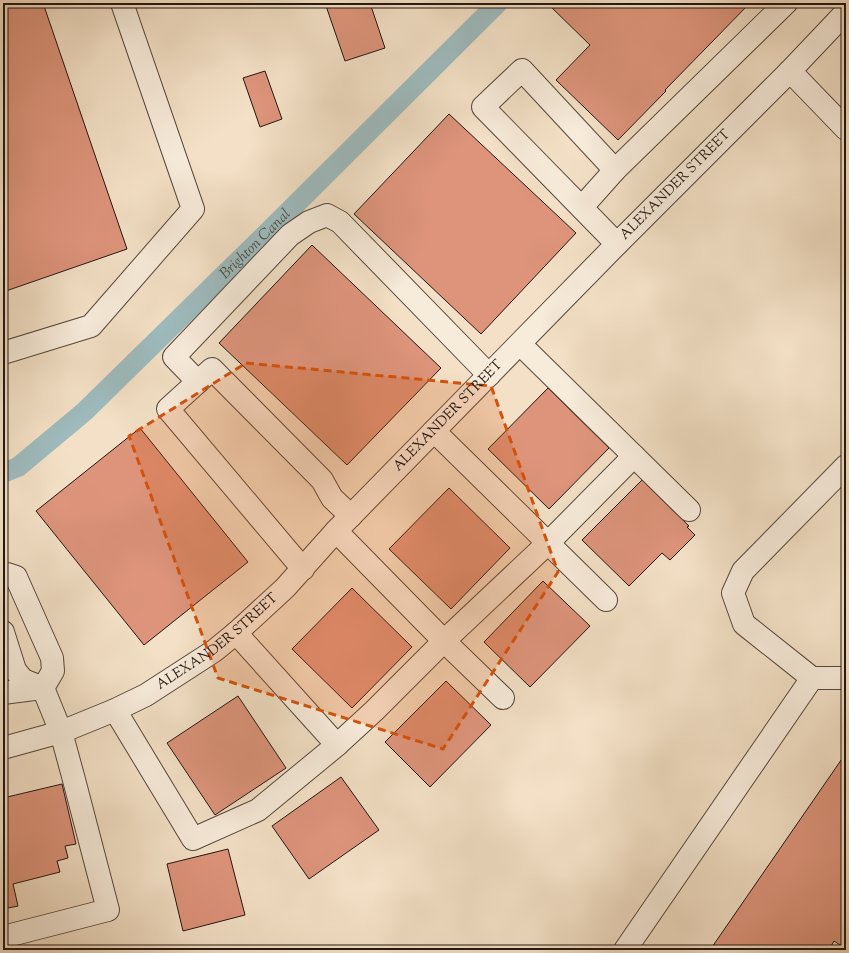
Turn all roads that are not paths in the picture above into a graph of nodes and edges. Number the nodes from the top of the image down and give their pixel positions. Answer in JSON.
{"nodes":[{"id":1,"x":122,"y":3,"type":"edge"},
{"id":2,"x":786,"y":3,"type":"edge"},
{"id":3,"x":846,"y":12,"type":"edge"},
{"id":4,"x":790,"y":71,"type":"junction"},
{"id":5,"x":846,"y":129,"type":"edge"},
{"id":6,"x":615,"y":170,"type":"junction"},
{"id":7,"x":582,"y":207,"type":"junction"},
{"id":8,"x":618,"y":244,"type":"junction"},
{"id":9,"x":520,"y":344,"type":"junction"},
{"id":10,"x":3,"y":353,"type":"edge"},
{"id":11,"x":489,"y":375,"type":"junction"},
{"id":12,"x":198,"y":382,"type":"junction"},
{"id":13,"x":434,"y":431,"type":"junction"},
{"id":14,"x":634,"y":456,"type":"junction"},
{"id":15,"x":846,"y":466,"type":"edge"},
{"id":16,"x":690,"y":510,"type":"dead end"},
{"id":17,"x":351,"y":516,"type":"junction"},
{"id":18,"x":336,"y":531,"type":"junction"},
{"id":19,"x":548,"y":543,"type":"junction"},
{"id":20,"x":303,"y":569,"type":"junction"},
{"id":21,"x":3,"y":576,"type":"edge"},
{"id":22,"x":606,"y":600,"type":"dead end"},
{"id":23,"x":3,"y":632,"type":"edge"},
{"id":24,"x":236,"y":633,"type":"junction"},
{"id":25,"x":444,"y":641,"type":"junction"},
{"id":26,"x":812,"y":678,"type":"junction"},
{"id":27,"x":846,"y":678,"type":"edge"},
{"id":28,"x":43,"y":688,"type":"junction"},
{"id":29,"x":3,"y":693,"type":"edge"},
{"id":30,"x":502,"y":698,"type":"dead end"},
{"id":31,"x":115,"y":710,"type":"junction"},
{"id":32,"x":61,"y":732,"type":"junction"},
{"id":33,"x":337,"y":745,"type":"junction"},
{"id":34,"x":3,"y":748,"type":"edge"},
{"id":35,"x":3,"y":937,"type":"edge"},
{"id":36,"x":625,"y":950,"type":"edge"}],
"edges":[{"from":1,"to":10,"type":"street"},
{"from":2,"to":6,"type":"street"},
{"from":3,"to":4,"type":"street","name":"ALEXANDER STREET"},
{"from":4,"to":5,"type":"street"},
{"from":4,"to":8,"type":"street","name":"ALEXANDER STREET"},
{"from":6,"to":7,"type":"street"},
{"from":6,"to":7,"type":"street"},
{"from":7,"to":8,"type":"street"},
{"from":8,"to":9,"type":"street","name":"ALEXANDER STREET"},
{"from":9,"to":11,"type":"street","name":"ALEXANDER STREET"},
{"from":9,"to":14,"type":"street"},
{"from":11,"to":12,"type":"street"},
{"from":11,"to":13,"type":"street","name":"ALEXANDER STREET"},
{"from":12,"to":17,"type":"street"},
{"from":12,"to":20,"type":"street"},
{"from":13,"to":17,"type":"street","name":"ALEXANDER STREET"},
{"from":13,"to":19,"type":"street"},
{"from":14,"to":16,"type":"street"},
{"from":14,"to":19,"type":"street"},
{"from":15,"to":26,"type":"street"},
{"from":17,"to":18,"type":"street","name":"ALEXANDER STREET"},
{"from":18,"to":20,"type":"street","name":"ALEXANDER STREET"},
{"from":18,"to":25,"type":"street"},
{"from":19,"to":22,"type":"street"},
{"from":19,"to":25,"type":"street"},
{"from":20,"to":24,"type":"street","name":"ALEXANDER STREET"},
{"from":21,"to":28,"type":"street"},
{"from":23,"to":28,"type":"street"},
{"from":24,"to":31,"type":"street","name":"ALEXANDER STREET"},
{"from":24,"to":33,"type":"street"},
{"from":25,"to":30,"type":"street"},
{"from":25,"to":33,"type":"street"},
{"from":26,"to":27,"type":"street"},
{"from":26,"to":36,"type":"street"},
{"from":28,"to":29,"type":"street"},
{"from":28,"to":32,"type":"street"},
{"from":31,"to":32,"type":"street","name":"ALEXANDER STREET"},
{"from":31,"to":33,"type":"street"},
{"from":32,"to":34,"type":"street","name":"ALEXANDER STREET"},
{"from":32,"to":35,"type":"street"}]}
